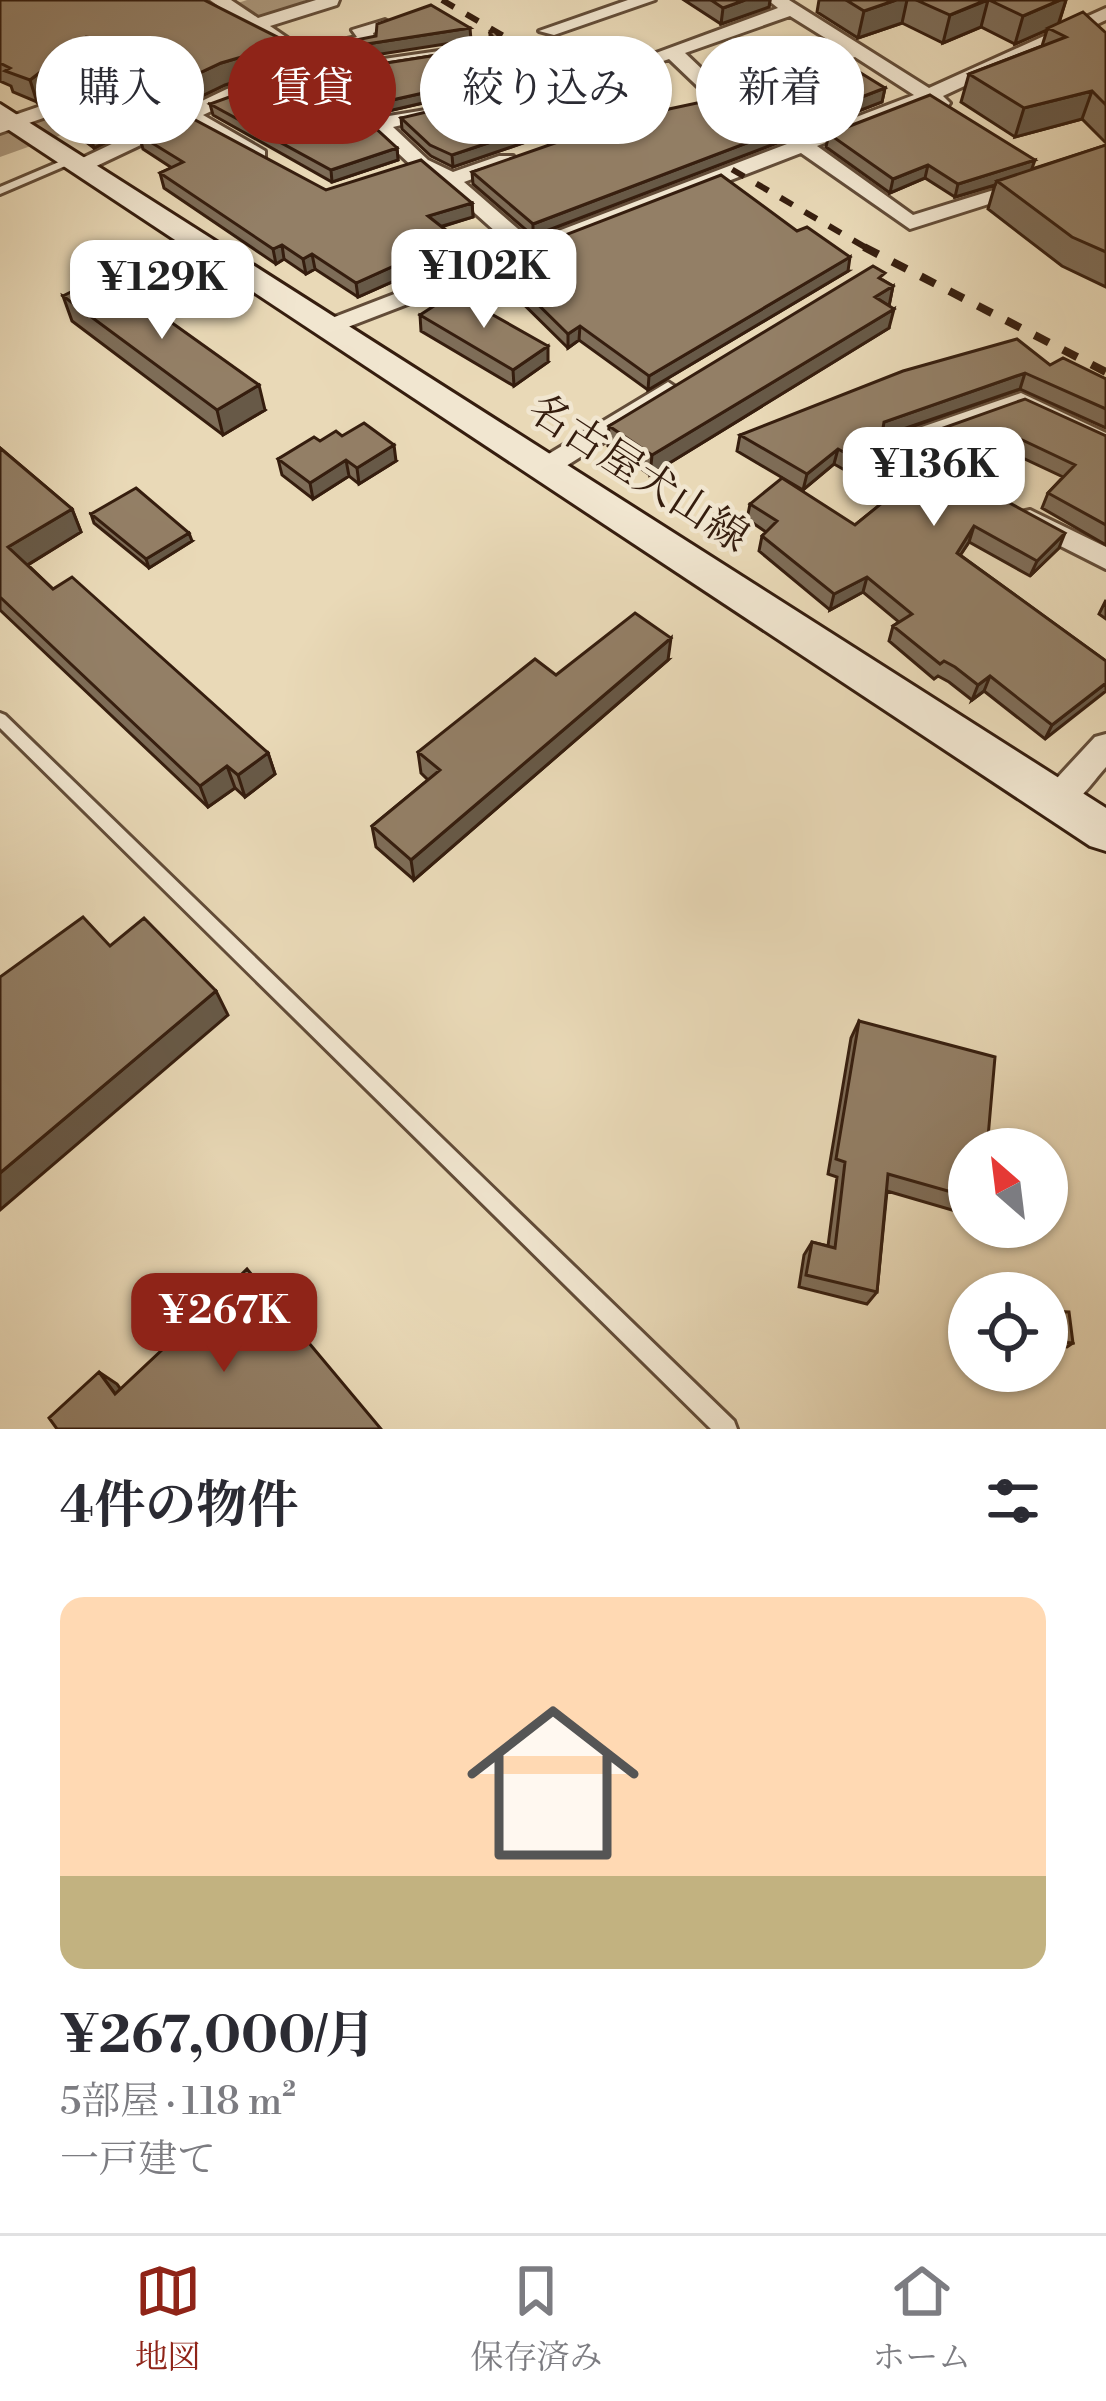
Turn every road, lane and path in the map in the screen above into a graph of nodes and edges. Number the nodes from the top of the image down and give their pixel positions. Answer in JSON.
{"nodes":[{"id":1,"x":646,"y":0,"type":"edge"},
{"id":2,"x":331,"y":1,"type":"edge"},
{"id":3,"x":221,"y":2,"type":"edge"},
{"id":4,"x":784,"y":4,"type":"edge"},
{"id":5,"x":1106,"y":13,"type":"edge"},
{"id":6,"x":253,"y":23,"type":"junction"},
{"id":7,"x":548,"y":31,"type":"dead end"},
{"id":8,"x":272,"y":36,"type":"edge"},
{"id":9,"x":836,"y":36,"type":"edge"},
{"id":10,"x":672,"y":51,"type":"joint"},
{"id":11,"x":864,"y":53,"type":"edge"},
{"id":12,"x":696,"y":74,"type":"edge"},
{"id":13,"x":927,"y":93,"type":"junction"},
{"id":14,"x":960,"y":116,"type":"edge"},
{"id":15,"x":396,"y":120,"type":"edge"},
{"id":16,"x":9,"y":121,"type":"edge"},
{"id":17,"x":204,"y":124,"type":"edge"},
{"id":18,"x":107,"y":144,"type":"edge"},
{"id":19,"x":394,"y":144,"type":"edge"},
{"id":20,"x":802,"y":145,"type":"junction"},
{"id":21,"x":69,"y":157,"type":"junction"},
{"id":22,"x":270,"y":161,"type":"edge"},
{"id":23,"x":1057,"y":176,"type":"edge"},
{"id":24,"x":449,"y":179,"type":"junction"},
{"id":25,"x":0,"y":191,"type":"edge"},
{"id":26,"x":526,"y":248,"type":"junction"},
{"id":27,"x":326,"y":328,"type":"junction"},
{"id":28,"x":698,"y":373,"type":"edge"},
{"id":29,"x":1106,"y":443,"type":"edge"},
{"id":30,"x":546,"y":467,"type":"junction"},
{"id":31,"x":932,"y":467,"type":"edge"},
{"id":32,"x":1009,"y":508,"type":"edge"},
{"id":33,"x":1106,"y":560,"type":"edge"},
{"id":34,"x":0,"y":718,"type":"edge"},
{"id":35,"x":1106,"y":746,"type":"edge"},
{"id":36,"x":1056,"y":800,"type":"junction"},
{"id":37,"x":1106,"y":832,"type":"edge"},
{"id":38,"x":726,"y":1429,"type":"edge"}],
"edges":[{"from":1,"to":7,"type":"street"},
{"from":2,"to":6,"type":"street"},
{"from":3,"to":6,"type":"street"},
{"from":4,"to":9,"type":"street"},
{"from":4,"to":10,"type":"street"},
{"from":5,"to":13,"type":"street"},
{"from":6,"to":8,"type":"street"},
{"from":10,"to":12,"type":"street"},
{"from":11,"to":13,"type":"street"},
{"from":13,"to":14,"type":"street"},
{"from":13,"to":20,"type":"street"},
{"from":15,"to":24,"type":"street"},
{"from":16,"to":21,"type":"main road","name":"名古屋犬山線"},
{"from":17,"to":22,"type":"street"},
{"from":18,"to":21,"type":"street"},
{"from":19,"to":24,"type":"street"},
{"from":20,"to":23,"type":"street"},
{"from":20,"to":26,"type":"street"},
{"from":21,"to":25,"type":"lane"},
{"from":21,"to":27,"type":"main road","name":"名古屋犬山線"},
{"from":24,"to":26,"type":"street"},
{"from":26,"to":27,"type":"street"},
{"from":27,"to":30,"type":"main road","name":"名古屋犬山線"},
{"from":28,"to":30,"type":"street"},
{"from":29,"to":31,"type":"street"},
{"from":30,"to":36,"type":"main road","name":"名古屋犬山線"},
{"from":32,"to":33,"type":"street"},
{"from":34,"to":38,"type":"lane"},
{"from":35,"to":36,"type":"street"},
{"from":36,"to":37,"type":"main road","name":"名古屋犬山線"}]}
